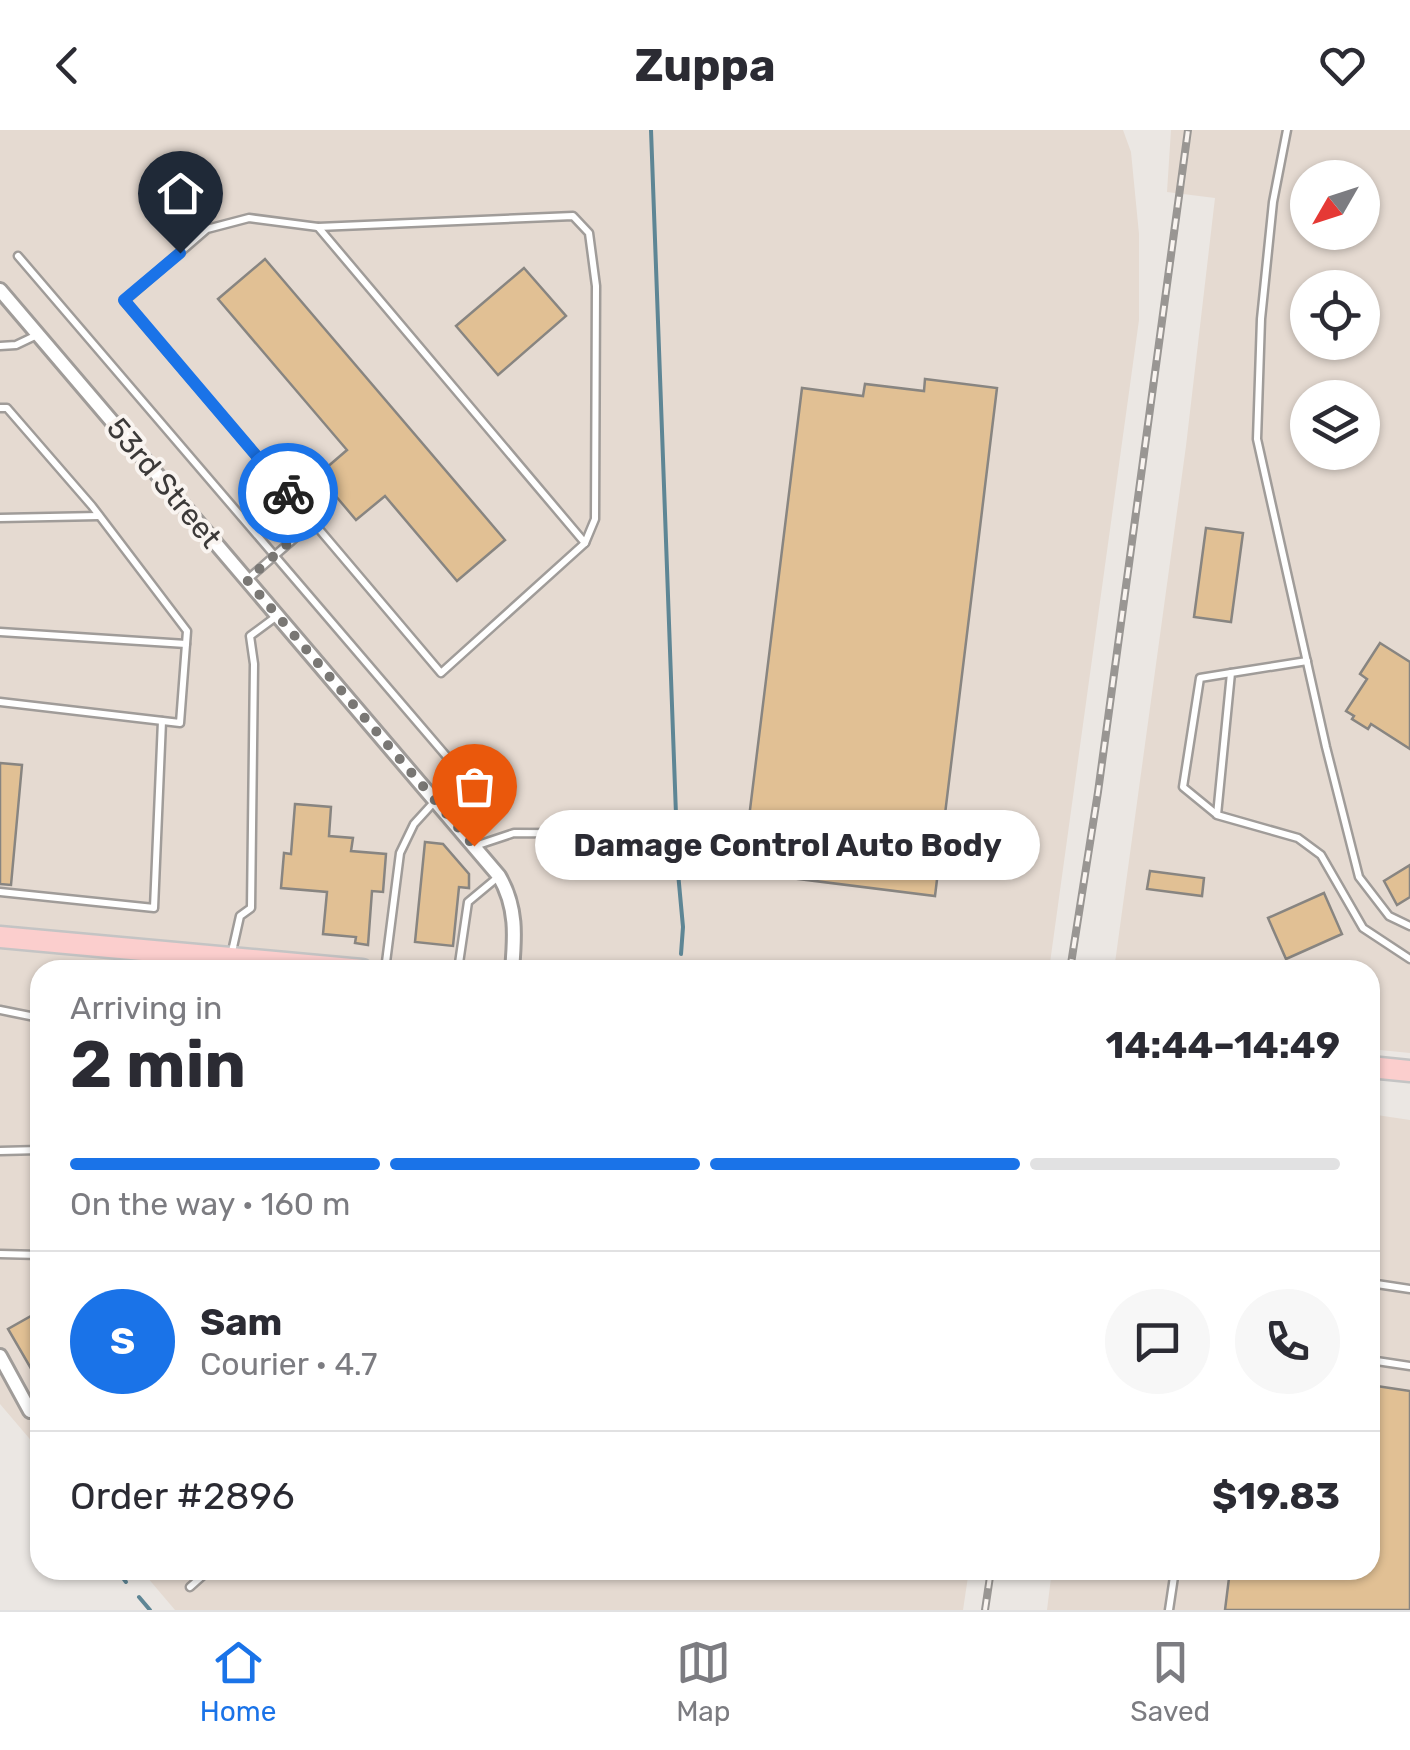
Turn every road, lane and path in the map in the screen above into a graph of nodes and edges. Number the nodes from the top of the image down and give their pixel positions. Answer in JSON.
{"nodes":[{"id":1,"x":1287,"y":130,"type":"edge"},
{"id":2,"x":318,"y":227,"type":"junction"},
{"id":3,"x":18,"y":256,"type":"dead end"},
{"id":4,"x":0,"y":290,"type":"edge"},
{"id":5,"x":38,"y":335,"type":"junction"},
{"id":6,"x":0,"y":346,"type":"edge"},
{"id":7,"x":0,"y":408,"type":"edge"},
{"id":8,"x":100,"y":516,"type":"junction"},
{"id":9,"x":0,"y":518,"type":"edge"},
{"id":10,"x":312,"y":522,"type":"junction"},
{"id":11,"x":585,"y":544,"type":"junction"},
{"id":12,"x":274,"y":556,"type":"junction"},
{"id":13,"x":247,"y":580,"type":"junction"},
{"id":14,"x":278,"y":616,"type":"junction"},
{"id":15,"x":0,"y":632,"type":"edge"},
{"id":16,"x":186,"y":644,"type":"junction"},
{"id":17,"x":1307,"y":661,"type":"junction"},
{"id":18,"x":1231,"y":673,"type":"junction"},
{"id":19,"x":0,"y":702,"type":"edge"},
{"id":20,"x":162,"y":721,"type":"junction"},
{"id":21,"x":435,"y":801,"type":"junction"},
{"id":22,"x":490,"y":806,"type":"dead end"},
{"id":23,"x":1217,"y":814,"type":"junction"},
{"id":24,"x":756,"y":843,"type":"dead end"},
{"id":25,"x":474,"y":846,"type":"junction"},
{"id":26,"x":499,"y":876,"type":"junction"},
{"id":27,"x":0,"y":892,"type":"edge"},
{"id":28,"x":1410,"y":926,"type":"edge"},
{"id":29,"x":0,"y":937,"type":"edge"},
{"id":30,"x":0,"y":952,"type":"edge"},
{"id":31,"x":231,"y":958,"type":"junction"},
{"id":32,"x":1410,"y":959,"type":"edge"},
{"id":33,"x":253,"y":960,"type":"edge"},
{"id":34,"x":386,"y":960,"type":"edge"},
{"id":35,"x":459,"y":960,"type":"edge"},
{"id":36,"x":513,"y":960,"type":"edge"},
{"id":37,"x":0,"y":1010,"type":"edge"},
{"id":38,"x":30,"y":1016,"type":"edge"},
{"id":39,"x":1380,"y":1068,"type":"edge"},
{"id":40,"x":1410,"y":1071,"type":"edge"},
{"id":41,"x":30,"y":1150,"type":"edge"},
{"id":42,"x":0,"y":1151,"type":"edge"},
{"id":43,"x":0,"y":1254,"type":"edge"},
{"id":44,"x":30,"y":1255,"type":"edge"},
{"id":45,"x":1380,"y":1284,"type":"edge"},
{"id":46,"x":1410,"y":1288,"type":"edge"},
{"id":47,"x":0,"y":1356,"type":"edge"},
{"id":48,"x":1380,"y":1362,"type":"edge"},
{"id":49,"x":1410,"y":1366,"type":"edge"},
{"id":50,"x":30,"y":1411,"type":"dead end"},
{"id":51,"x":198,"y":1580,"type":"edge"},
{"id":52,"x":1174,"y":1580,"type":"edge"},
{"id":53,"x":190,"y":1587,"type":"dead end"},
{"id":54,"x":1169,"y":1610,"type":"edge"}],
"edges":[{"from":1,"to":17,"type":"lane"},
{"from":2,"to":10,"type":"lane"},
{"from":2,"to":11,"type":"lane"},
{"from":2,"to":11,"type":"lane"},
{"from":3,"to":12,"type":"lane"},
{"from":4,"to":5,"type":"street","name":"53rd Street"},
{"from":5,"to":6,"type":"lane"},
{"from":5,"to":13,"type":"street","name":"53rd Street"},
{"from":7,"to":8,"type":"lane"},
{"from":8,"to":9,"type":"lane"},
{"from":8,"to":16,"type":"lane"},
{"from":10,"to":11,"type":"lane"},
{"from":10,"to":12,"type":"lane"},
{"from":12,"to":13,"type":"lane"},
{"from":12,"to":22,"type":"lane"},
{"from":13,"to":14,"type":"street","name":"53rd Street"},
{"from":14,"to":21,"type":"street","name":"53rd Street"},
{"from":14,"to":31,"type":"lane"},
{"from":15,"to":16,"type":"lane"},
{"from":16,"to":20,"type":"lane"},
{"from":17,"to":18,"type":"lane"},
{"from":17,"to":28,"type":"lane"},
{"from":18,"to":23,"type":"lane"},
{"from":18,"to":23,"type":"lane"},
{"from":19,"to":20,"type":"lane"},
{"from":20,"to":27,"type":"lane"},
{"from":21,"to":25,"type":"street","name":"53rd Street"},
{"from":21,"to":34,"type":"lane"},
{"from":23,"to":32,"type":"lane"},
{"from":24,"to":25,"type":"lane"},
{"from":25,"to":26,"type":"street","name":"53rd Street"},
{"from":26,"to":35,"type":"lane"},
{"from":26,"to":36,"type":"street","name":"53rd Street"},
{"from":29,"to":30,"type":"street"},
{"from":29,"to":31,"type":"main road"},
{"from":31,"to":33,"type":"main road"},
{"from":37,"to":38,"type":"lane"},
{"from":39,"to":40,"type":"main road"},
{"from":41,"to":42,"type":"lane"},
{"from":43,"to":44,"type":"lane"},
{"from":45,"to":46,"type":"lane"},
{"from":47,"to":50,"type":"street"},
{"from":48,"to":49,"type":"lane"},
{"from":51,"to":53,"type":"lane"},
{"from":52,"to":54,"type":"lane"}]}
